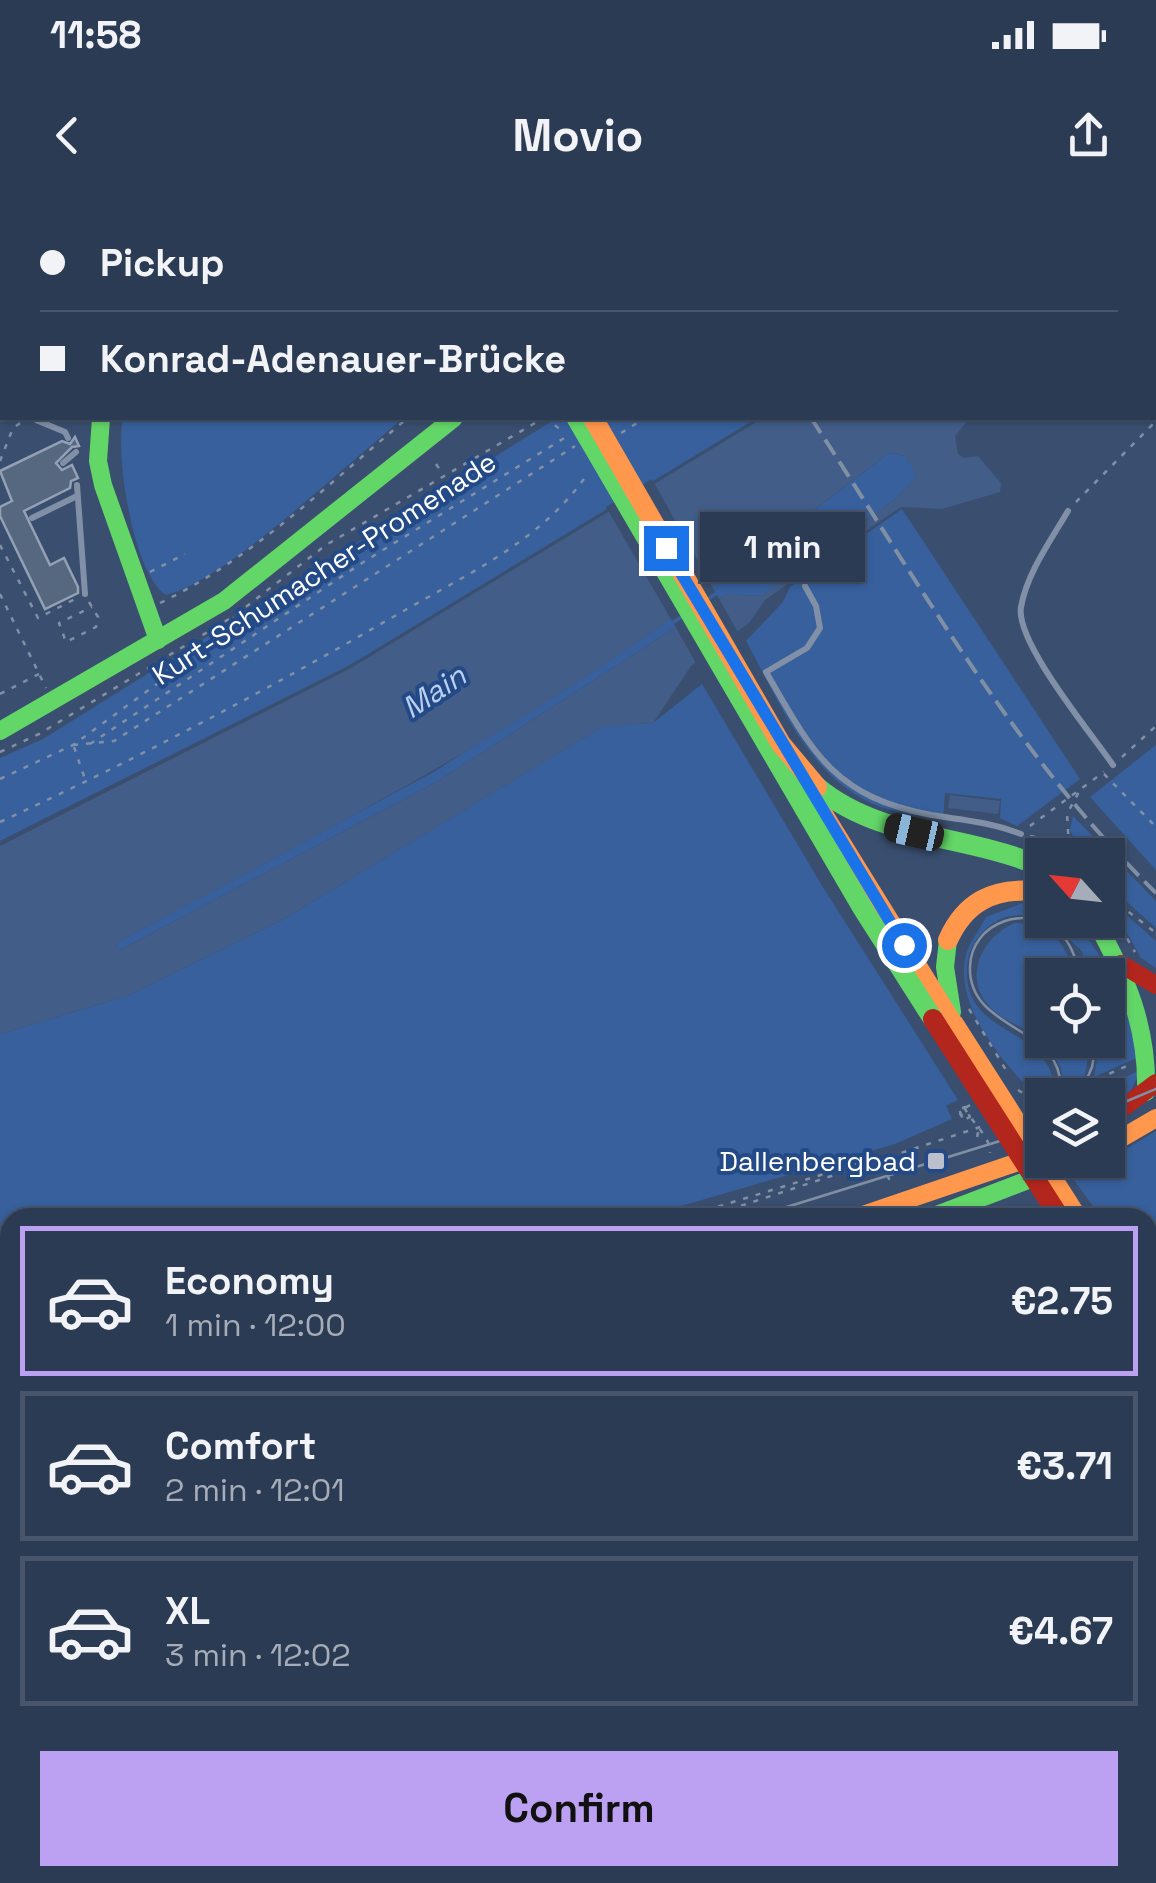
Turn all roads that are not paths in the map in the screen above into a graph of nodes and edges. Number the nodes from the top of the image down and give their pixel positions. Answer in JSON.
{"nodes":[{"id":1,"x":36,"y":420,"type":"road end"},
{"id":2,"x":94,"y":420,"type":"edge"},
{"id":3,"x":451,"y":420,"type":"edge"},
{"id":4,"x":581,"y":423,"type":"edge"},
{"id":5,"x":68,"y":438,"type":"dead end"},
{"id":6,"x":76,"y":452,"type":"dead end"},
{"id":7,"x":64,"y":464,"type":"dead end"},
{"id":8,"x":76,"y":485,"type":"dead end"},
{"id":9,"x":75,"y":498,"type":"junction"},
{"id":10,"x":1068,"y":510,"type":"road end"},
{"id":11,"x":32,"y":518,"type":"dead end"},
{"id":12,"x":805,"y":586,"type":"dead end"},
{"id":13,"x":85,"y":594,"type":"road end"},
{"id":14,"x":158,"y":640,"type":"junction"},
{"id":15,"x":0,"y":730,"type":"edge"},
{"id":16,"x":1113,"y":765,"type":"road end"},
{"id":17,"x":797,"y":769,"type":"junction"},
{"id":18,"x":1021,"y":834,"type":"road end"},
{"id":19,"x":1025,"y":860,"type":"edge"},
{"id":20,"x":1025,"y":891,"type":"edge"},
{"id":21,"x":1100,"y":938,"type":"edge"},
{"id":22,"x":1106,"y":938,"type":"edge"},
{"id":23,"x":1116,"y":956,"type":"junction"},
{"id":24,"x":1156,"y":985,"type":"edge"},
{"id":25,"x":954,"y":1024,"type":"junction"},
{"id":26,"x":1151,"y":1088,"type":"edge"},
{"id":27,"x":1125,"y":1107,"type":"edge"},
{"id":28,"x":1156,"y":1118,"type":"edge"},
{"id":29,"x":1125,"y":1136,"type":"edge"},
{"id":30,"x":1025,"y":1159,"type":"edge"},
{"id":31,"x":1034,"y":1178,"type":"edge"},
{"id":32,"x":965,"y":1205,"type":"junction"},
{"id":33,"x":888,"y":1208,"type":"edge"},
{"id":34,"x":957,"y":1208,"type":"edge"},
{"id":35,"x":960,"y":1208,"type":"edge"},
{"id":36,"x":1054,"y":1208,"type":"edge"},
{"id":37,"x":1071,"y":1208,"type":"edge"}],
"edges":[{"from":1,"to":5,"type":"lane"},
{"from":2,"to":14,"type":"main road"},
{"from":3,"to":14,"type":"main road"},
{"from":4,"to":17,"type":"main road","bridge":true},
{"from":4,"to":36,"type":"main road","bridge":true},
{"from":6,"to":7,"type":"lane"},
{"from":8,"to":9,"type":"lane"},
{"from":9,"to":11,"type":"lane"},
{"from":9,"to":13,"type":"lane"},
{"from":10,"to":16,"type":"lane"},
{"from":12,"to":18,"type":"lane"},
{"from":14,"to":15,"type":"main road"},
{"from":17,"to":19,"type":"main road","bridge":true},
{"from":17,"to":25,"type":"main road","bridge":true},
{"from":20,"to":25,"type":"main road","bridge":true},
{"from":21,"to":23,"type":"main road"},
{"from":22,"to":23,"type":"main road"},
{"from":23,"to":24,"type":"main road"},
{"from":23,"to":26,"type":"main road"},
{"from":25,"to":37,"type":"main road","bridge":true},
{"from":26,"to":27,"type":"main road"},
{"from":28,"to":29,"type":"main road"},
{"from":30,"to":33,"type":"main road"},
{"from":31,"to":32,"type":"main road"},
{"from":32,"to":34,"type":"main road"},
{"from":32,"to":35,"type":"main road"}]}
